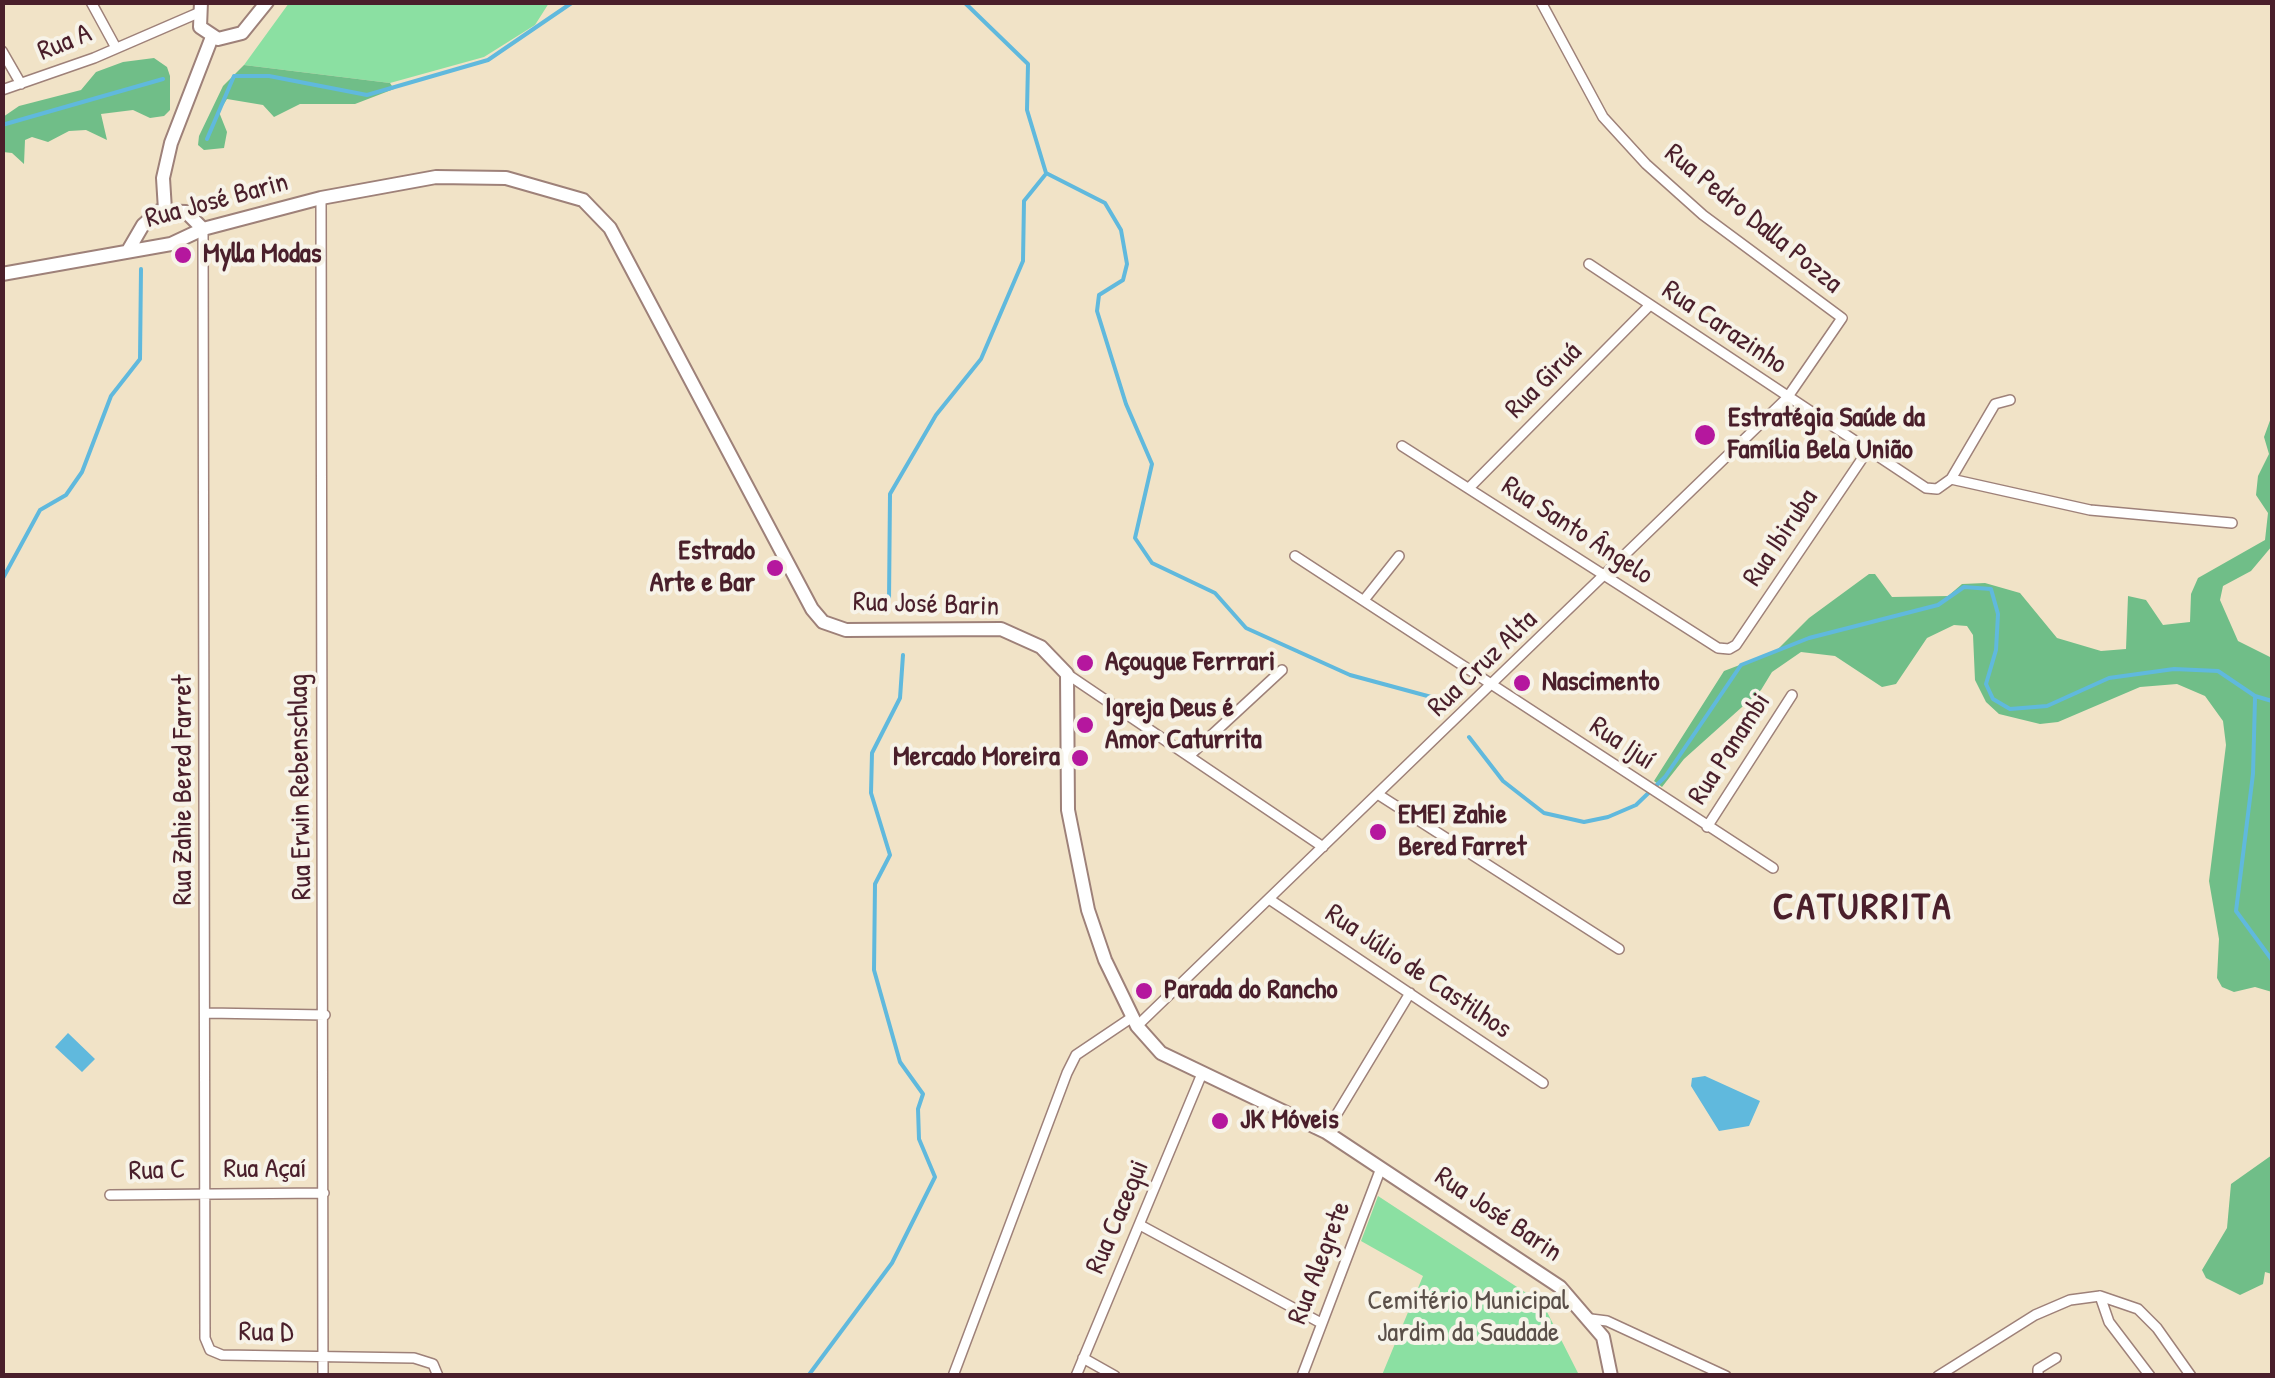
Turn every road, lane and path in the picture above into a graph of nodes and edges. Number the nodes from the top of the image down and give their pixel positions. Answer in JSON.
{"nodes":[{"id":1,"x":90,"y":2,"type":"edge"},
{"id":2,"x":267,"y":2,"type":"edge"},
{"id":3,"x":1541,"y":2,"type":"edge"},
{"id":4,"x":200,"y":8,"type":"edge"},
{"id":5,"x":255,"y":8,"type":"edge"},
{"id":6,"x":212,"y":37,"type":"junction"},
{"id":7,"x":115,"y":46,"type":"junction"},
{"id":8,"x":2,"y":51,"type":"edge"},
{"id":9,"x":21,"y":84,"type":"junction"},
{"id":10,"x":2,"y":90,"type":"edge"},
{"id":11,"x":321,"y":198,"type":"junction"},
{"id":12,"x":166,"y":210,"type":"junction"},
{"id":13,"x":203,"y":229,"type":"junction"},
{"id":14,"x":129,"y":249,"type":"junction"},
{"id":15,"x":1589,"y":264,"type":"dead end"},
{"id":16,"x":2,"y":274,"type":"edge"},
{"id":17,"x":1650,"y":305,"type":"junction"},
{"id":18,"x":1842,"y":318,"type":"joint"},
{"id":19,"x":1787,"y":398,"type":"junction"},
{"id":20,"x":2010,"y":400,"type":"dead end"},
{"id":21,"x":1402,"y":446,"type":"dead end"},
{"id":22,"x":1868,"y":450,"type":"junction"},
{"id":23,"x":1951,"y":479,"type":"junction"},
{"id":24,"x":1469,"y":488,"type":"junction"},
{"id":25,"x":2232,"y":523,"type":"dead end"},
{"id":26,"x":1295,"y":556,"type":"dead end"},
{"id":27,"x":1399,"y":556,"type":"dead end"},
{"id":28,"x":1606,"y":576,"type":"junction"},
{"id":29,"x":1364,"y":600,"type":"junction"},
{"id":30,"x":1729,"y":649,"type":"joint"},
{"id":31,"x":1282,"y":670,"type":"dead end"},
{"id":32,"x":1067,"y":674,"type":"junction"},
{"id":33,"x":1494,"y":686,"type":"junction"},
{"id":34,"x":1792,"y":695,"type":"dead end"},
{"id":35,"x":1189,"y":756,"type":"junction"},
{"id":36,"x":1379,"y":795,"type":"junction"},
{"id":37,"x":1707,"y":827,"type":"junction"},
{"id":38,"x":1324,"y":846,"type":"junction"},
{"id":39,"x":1773,"y":868,"type":"dead end"},
{"id":40,"x":1269,"y":899,"type":"junction"},
{"id":41,"x":1619,"y":949,"type":"dead end"},
{"id":42,"x":1410,"y":994,"type":"junction"},
{"id":43,"x":208,"y":1013,"type":"junction"},
{"id":44,"x":326,"y":1015,"type":"junction"},
{"id":45,"x":1134,"y":1022,"type":"junction"},
{"id":46,"x":1201,"y":1076,"type":"junction"},
{"id":47,"x":1543,"y":1082,"type":"dead end"},
{"id":48,"x":1326,"y":1132,"type":"junction"},
{"id":49,"x":1381,"y":1168,"type":"junction"},
{"id":50,"x":206,"y":1193,"type":"junction"},
{"id":51,"x":324,"y":1193,"type":"junction"},
{"id":52,"x":110,"y":1195,"type":"dead end"},
{"id":53,"x":1140,"y":1225,"type":"junction"},
{"id":54,"x":2100,"y":1296,"type":"junction"},
{"id":55,"x":1591,"y":1319,"type":"junction"},
{"id":56,"x":1321,"y":1323,"type":"junction"},
{"id":57,"x":210,"y":1350,"type":"joint"},
{"id":58,"x":323,"y":1356,"type":"junction"},
{"id":59,"x":1083,"y":1358,"type":"junction"},
{"id":60,"x":2056,"y":1358,"type":"dead end"},
{"id":61,"x":323,"y":1376,"type":"edge"},
{"id":62,"x":438,"y":1376,"type":"edge"},
{"id":63,"x":953,"y":1376,"type":"edge"},
{"id":64,"x":1076,"y":1376,"type":"edge"},
{"id":65,"x":1115,"y":1376,"type":"edge"},
{"id":66,"x":1302,"y":1376,"type":"edge"},
{"id":67,"x":1611,"y":1376,"type":"edge"},
{"id":68,"x":1726,"y":1376,"type":"edge"},
{"id":69,"x":1938,"y":1376,"type":"edge"},
{"id":70,"x":2038,"y":1376,"type":"edge"},
{"id":71,"x":2150,"y":1376,"type":"edge"},
{"id":72,"x":2191,"y":1376,"type":"edge"}],
"edges":[{"from":1,"to":7,"type":"street"},
{"from":2,"to":5,"type":"main road"},
{"from":3,"to":18,"type":"street","name":"Rua Pedro Dalla Pozza"},
{"from":4,"to":6,"type":"main road"},
{"from":4,"to":7,"type":"street","name":"Rua A"},
{"from":5,"to":6,"type":"main road"},
{"from":6,"to":12,"type":"main road"},
{"from":7,"to":9,"type":"street","name":"Rua A"},
{"from":8,"to":9,"type":"street"},
{"from":9,"to":10,"type":"street","name":"Rua A"},
{"from":11,"to":13,"type":"main road","name":"Rua José Barin"},
{"from":11,"to":32,"type":"main road","name":"Rua José Barin"},
{"from":11,"to":44,"type":"street","name":"Rua Erwin Rebenschlag"},
{"from":12,"to":13,"type":"main road"},
{"from":12,"to":14,"type":"main road"},
{"from":13,"to":14,"type":"main road","name":"Rua José Barin"},
{"from":13,"to":43,"type":"street","name":"Rua Zahie Bered Farret"},
{"from":14,"to":16,"type":"main road","name":"Rua José Barin"},
{"from":15,"to":17,"type":"street","name":"Rua Carazinho"},
{"from":17,"to":19,"type":"street","name":"Rua Carazinho"},
{"from":17,"to":24,"type":"street","name":"Rua Giruá"},
{"from":18,"to":19,"type":"street","name":"Rua Cruz Alta"},
{"from":19,"to":22,"type":"street","name":"Rua Carazinho"},
{"from":19,"to":28,"type":"street","name":"Rua Cruz Alta"},
{"from":20,"to":23,"type":"street"},
{"from":21,"to":24,"type":"street","name":"Rua Santo Ângelo"},
{"from":22,"to":23,"type":"street","name":"Rua Carazinho"},
{"from":22,"to":30,"type":"street","name":"Rua Ibiruba"},
{"from":23,"to":25,"type":"street"},
{"from":24,"to":28,"type":"street","name":"Rua Santo Ângelo"},
{"from":26,"to":29,"type":"street","name":"Rua Ijuí"},
{"from":27,"to":29,"type":"street"},
{"from":28,"to":30,"type":"street","name":"Rua Santo Ângelo"},
{"from":28,"to":33,"type":"street","name":"Rua Cruz Alta"},
{"from":29,"to":33,"type":"street","name":"Rua Ijuí"},
{"from":31,"to":35,"type":"street"},
{"from":32,"to":35,"type":"street"},
{"from":32,"to":45,"type":"main road","name":"Rua José Barin"},
{"from":33,"to":36,"type":"street","name":"Rua Cruz Alta"},
{"from":33,"to":37,"type":"street","name":"Rua Ijuí"},
{"from":34,"to":37,"type":"street","name":"Rua Panambi"},
{"from":35,"to":38,"type":"street"},
{"from":36,"to":38,"type":"street","name":"Rua Cruz Alta"},
{"from":36,"to":41,"type":"street"},
{"from":37,"to":39,"type":"street","name":"Rua Ijuí"},
{"from":38,"to":40,"type":"street","name":"Rua Cruz Alta"},
{"from":40,"to":42,"type":"street","name":"Rua Júlio de Castilhos"},
{"from":40,"to":45,"type":"street","name":"Rua Cruz Alta"},
{"from":42,"to":47,"type":"street","name":"Rua Júlio de Castilhos"},
{"from":42,"to":48,"type":"street"},
{"from":43,"to":44,"type":"street"},
{"from":43,"to":50,"type":"street","name":"Rua Zahie Bered Farret"},
{"from":44,"to":51,"type":"street","name":"Rua Erwin Rebenschlag"},
{"from":45,"to":46,"type":"main road","name":"Rua José Barin"},
{"from":45,"to":63,"type":"street","name":"Rua Cruz Alta"},
{"from":46,"to":48,"type":"main road","name":"Rua José Barin"},
{"from":46,"to":53,"type":"street","name":"Rua Cacequi"},
{"from":48,"to":49,"type":"main road","name":"Rua José Barin"},
{"from":49,"to":55,"type":"main road","name":"Rua José Barin"},
{"from":49,"to":56,"type":"street","name":"Rua Alegrete"},
{"from":50,"to":51,"type":"street","name":"Rua Açaí"},
{"from":50,"to":52,"type":"street","name":"Rua C"},
{"from":50,"to":57,"type":"street","name":"Rua Zahie Bered Farret"},
{"from":51,"to":58,"type":"street","name":"Rua Erwin Rebenschlag"},
{"from":53,"to":56,"type":"street"},
{"from":53,"to":59,"type":"street","name":"Rua Cacequi"},
{"from":54,"to":69,"type":"street"},
{"from":54,"to":71,"type":"street"},
{"from":54,"to":72,"type":"street"},
{"from":55,"to":67,"type":"main road","name":"Rua José Barin"},
{"from":55,"to":68,"type":"street"},
{"from":56,"to":66,"type":"street","name":"Rua Alegrete"},
{"from":57,"to":58,"type":"street","name":"Rua D"},
{"from":58,"to":61,"type":"street","name":"Rua Erwin Rebenschlag"},
{"from":58,"to":62,"type":"street","name":"Rua D"},
{"from":59,"to":64,"type":"street","name":"Rua Cacequi"},
{"from":59,"to":65,"type":"street"},
{"from":60,"to":70,"type":"street"}]}
